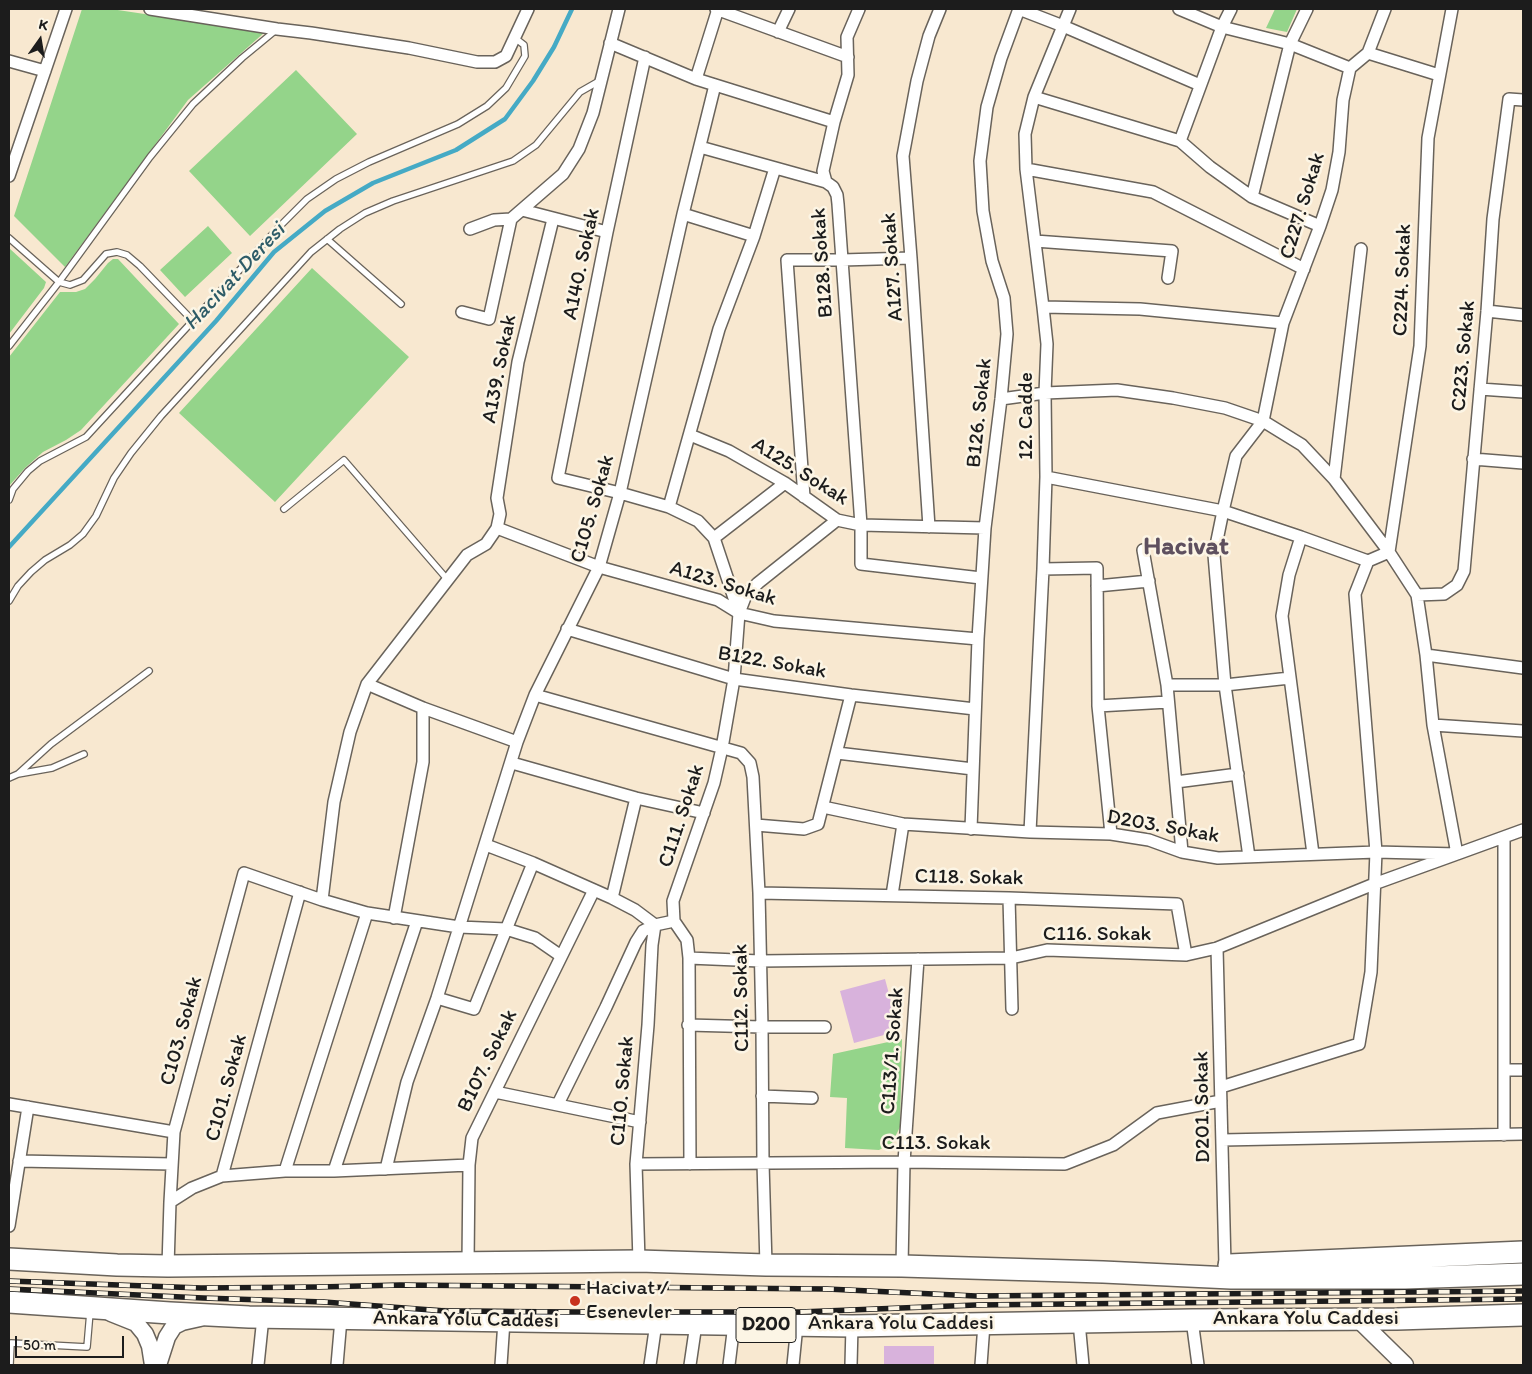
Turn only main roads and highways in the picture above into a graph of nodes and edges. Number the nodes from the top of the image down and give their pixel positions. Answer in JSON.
{"nodes":[{"id":1,"x":1523,"y":1252,"type":"edge"},
{"id":2,"x":9,"y":1259,"type":"edge"},
{"id":3,"x":1103,"y":1272,"type":"junction"},
{"id":4,"x":1523,"y":1274,"type":"edge"},
{"id":5,"x":9,"y":1302,"type":"edge"},
{"id":6,"x":92,"y":1308,"type":"junction"},
{"id":7,"x":1523,"y":1315,"type":"edge"},
{"id":8,"x":218,"y":1316,"type":"junction"},
{"id":9,"x":1357,"y":1318,"type":"junction"},
{"id":10,"x":1397,"y":1319,"type":"junction"},
{"id":11,"x":1523,"y":1328,"type":"edge"},
{"id":12,"x":153,"y":1365,"type":"edge"},
{"id":13,"x":158,"y":1365,"type":"edge"},
{"id":14,"x":1405,"y":1365,"type":"edge"}],
"edges":[{"from":1,"to":3,"type":"highway"},
{"from":2,"to":3,"type":"highway","name":"Ankara Yolu Caddesi"},
{"from":3,"to":4,"type":"highway","name":"Ankara Yolu Caddesi"},
{"from":5,"to":6,"type":"highway","name":"Ankara Yolu Caddesi","number":"D200"},
{"from":6,"to":8,"type":"highway","name":"Ankara Yolu Caddesi","number":"D200"},
{"from":6,"to":12,"type":"main road"},
{"from":7,"to":10,"type":"highway","name":"Ankara Yolu Caddesi","number":"D200"},
{"from":8,"to":9,"type":"highway","name":"Ankara Yolu Caddesi","number":"D200"},
{"from":8,"to":13,"type":"main road"},
{"from":9,"to":10,"type":"highway","name":"Ankara Yolu Caddesi","number":"D200"},
{"from":9,"to":14,"type":"main road"},
{"from":10,"to":11,"type":"highway"}]}
